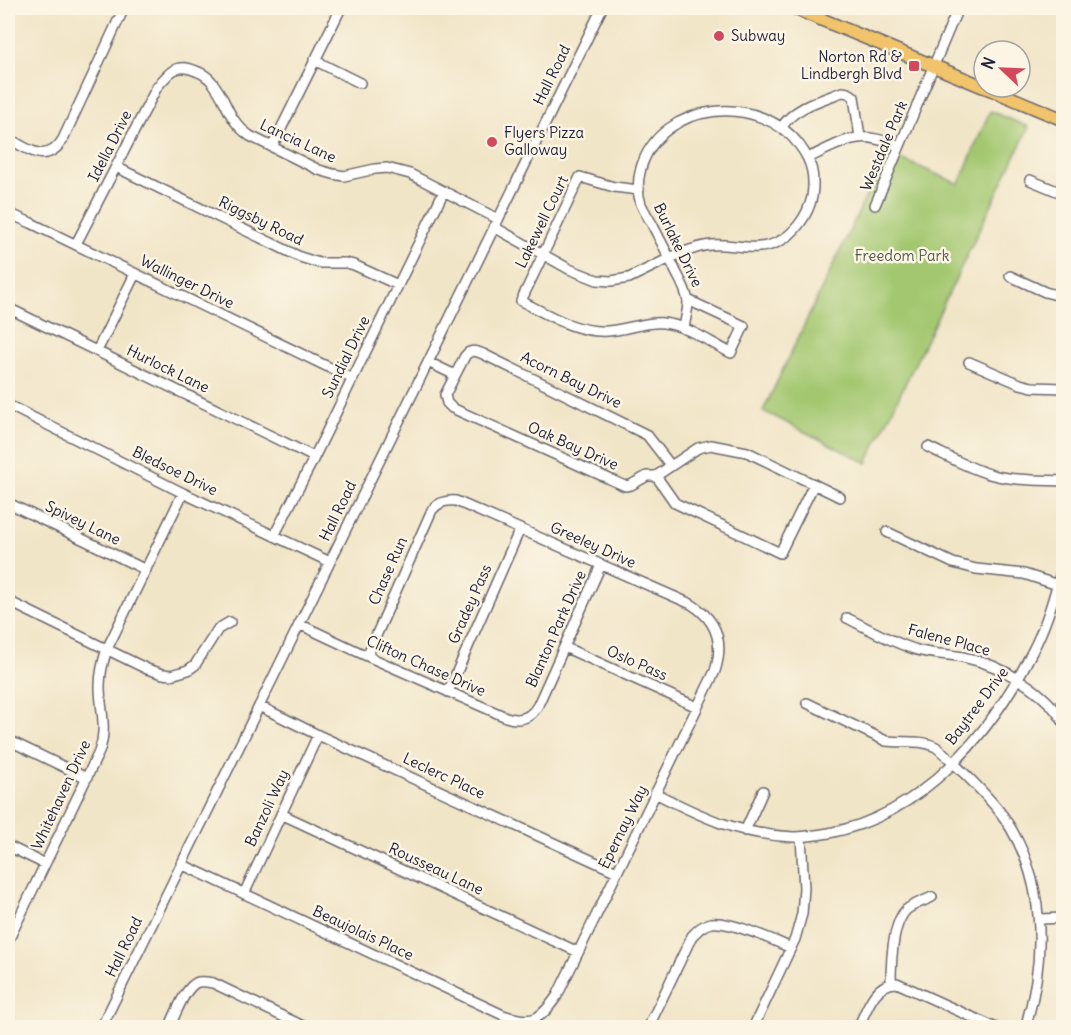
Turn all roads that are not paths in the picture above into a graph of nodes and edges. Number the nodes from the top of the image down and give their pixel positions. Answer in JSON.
{"nodes":[{"id":1,"x":124,"y":8,"type":"edge"},
{"id":2,"x":341,"y":8,"type":"edge"},
{"id":3,"x":602,"y":8,"type":"edge"},
{"id":4,"x":794,"y":8,"type":"edge"},
{"id":5,"x":958,"y":8,"type":"edge"},
{"id":6,"x":314,"y":60,"type":"junction"},
{"id":7,"x":934,"y":66,"type":"junction"},
{"id":8,"x":177,"y":68,"type":"joint"},
{"id":9,"x":972,"y":82,"type":"edge"},
{"id":10,"x":360,"y":83,"type":"dead end"},
{"id":11,"x":1013,"y":99,"type":"edge"},
{"id":12,"x":1064,"y":120,"type":"edge"},
{"id":13,"x":782,"y":127,"type":"junction"},
{"id":14,"x":860,"y":137,"type":"junction"},
{"id":15,"x":8,"y":138,"type":"edge"},
{"id":16,"x":900,"y":146,"type":"junction"},
{"id":17,"x":272,"y":147,"type":"junction"},
{"id":18,"x":808,"y":158,"type":"junction"},
{"id":19,"x":116,"y":167,"type":"junction"},
{"id":20,"x":1030,"y":180,"type":"dead end"},
{"id":21,"x":639,"y":190,"type":"junction"},
{"id":22,"x":444,"y":191,"type":"junction"},
{"id":23,"x":1064,"y":194,"type":"edge"},
{"id":24,"x":875,"y":206,"type":"dead end"},
{"id":25,"x":8,"y":213,"type":"edge"},
{"id":26,"x":496,"y":223,"type":"junction"},
{"id":27,"x":76,"y":244,"type":"junction"},
{"id":28,"x":543,"y":254,"type":"junction"},
{"id":29,"x":670,"y":258,"type":"junction"},
{"id":30,"x":135,"y":274,"type":"junction"},
{"id":31,"x":1010,"y":276,"type":"dead end"},
{"id":32,"x":398,"y":285,"type":"junction"},
{"id":33,"x":1064,"y":297,"type":"edge"},
{"id":34,"x":688,"y":300,"type":"junction"},
{"id":35,"x":8,"y":308,"type":"edge"},
{"id":36,"x":684,"y":329,"type":"junction"},
{"id":37,"x":97,"y":351,"type":"junction"},
{"id":38,"x":428,"y":362,"type":"junction"},
{"id":39,"x":969,"y":362,"type":"dead end"},
{"id":40,"x":455,"y":375,"type":"junction"},
{"id":41,"x":353,"y":379,"type":"junction"},
{"id":42,"x":1064,"y":388,"type":"edge"},
{"id":43,"x":8,"y":405,"type":"edge"},
{"id":44,"x":928,"y":447,"type":"dead end"},
{"id":45,"x":314,"y":457,"type":"junction"},
{"id":46,"x":672,"y":466,"type":"junction"},
{"id":47,"x":656,"y":476,"type":"junction"},
{"id":48,"x":1064,"y":481,"type":"edge"},
{"id":49,"x":814,"y":484,"type":"junction"},
{"id":50,"x":183,"y":493,"type":"junction"},
{"id":51,"x":840,"y":497,"type":"dead end"},
{"id":52,"x":8,"y":502,"type":"edge"},
{"id":53,"x":441,"y":502,"type":"joint"},
{"id":54,"x":520,"y":529,"type":"junction"},
{"id":55,"x":887,"y":532,"type":"dead end"},
{"id":56,"x":274,"y":536,"type":"junction"},
{"id":57,"x":330,"y":562,"type":"junction"},
{"id":58,"x":1064,"y":562,"type":"edge"},
{"id":59,"x":601,"y":565,"type":"junction"},
{"id":60,"x":146,"y":570,"type":"junction"},
{"id":61,"x":1061,"y":585,"type":"edge"},
{"id":62,"x":8,"y":601,"type":"edge"},
{"id":63,"x":847,"y":618,"type":"dead end"},
{"id":64,"x":230,"y":622,"type":"dead end"},
{"id":65,"x":299,"y":624,"type":"junction"},
{"id":66,"x":718,"y":638,"type":"joint"},
{"id":67,"x":564,"y":647,"type":"junction"},
{"id":68,"x":107,"y":649,"type":"junction"},
{"id":69,"x":367,"y":656,"type":"junction"},
{"id":70,"x":1017,"y":680,"type":"junction"},
{"id":71,"x":448,"y":692,"type":"junction"},
{"id":72,"x":807,"y":703,"type":"dead end"},
{"id":73,"x":538,"y":705,"type":"joint"},
{"id":74,"x":259,"y":706,"type":"junction"},
{"id":75,"x":697,"y":707,"type":"junction"},
{"id":76,"x":1064,"y":723,"type":"edge"},
{"id":77,"x":318,"y":735,"type":"junction"},
{"id":78,"x":8,"y":740,"type":"edge"},
{"id":79,"x":953,"y":763,"type":"junction"},
{"id":80,"x":87,"y":778,"type":"junction"},
{"id":81,"x":763,"y":791,"type":"dead end"},
{"id":82,"x":656,"y":793,"type":"junction"},
{"id":83,"x":281,"y":814,"type":"junction"},
{"id":84,"x":745,"y":831,"type":"junction"},
{"id":85,"x":801,"y":837,"type":"junction"},
{"id":86,"x":8,"y":846,"type":"edge"},
{"id":87,"x":45,"y":864,"type":"junction"},
{"id":88,"x":181,"y":864,"type":"junction"},
{"id":89,"x":617,"y":872,"type":"junction"},
{"id":90,"x":244,"y":894,"type":"junction"},
{"id":91,"x":932,"y":897,"type":"dead end"},
{"id":92,"x":1064,"y":918,"type":"edge"},
{"id":93,"x":1040,"y":919,"type":"junction"},
{"id":94,"x":8,"y":941,"type":"edge"},
{"id":95,"x":791,"y":948,"type":"junction"},
{"id":96,"x":578,"y":952,"type":"junction"},
{"id":97,"x":891,"y":983,"type":"junction"},
{"id":98,"x":534,"y":1020,"type":"joint"},
{"id":99,"x":103,"y":1027,"type":"edge"},
{"id":100,"x":169,"y":1028,"type":"edge"},
{"id":101,"x":307,"y":1028,"type":"edge"},
{"id":102,"x":648,"y":1028,"type":"edge"},
{"id":103,"x":753,"y":1028,"type":"edge"},
{"id":104,"x":858,"y":1028,"type":"edge"},
{"id":105,"x":996,"y":1028,"type":"edge"},
{"id":106,"x":1025,"y":1028,"type":"edge"}],
"edges":[{"from":1,"to":15,"type":"street"},
{"from":2,"to":6,"type":"street"},
{"from":3,"to":26,"type":"street","name":"Hall Road"},
{"from":4,"to":7,"type":"main road"},
{"from":5,"to":7,"type":"street","name":"Westdale Park"},
{"from":6,"to":10,"type":"street"},
{"from":6,"to":17,"type":"street"},
{"from":7,"to":9,"type":"main road"},
{"from":7,"to":16,"type":"street","name":"Westdale Park"},
{"from":8,"to":17,"type":"street","name":"Lancia Lane"},
{"from":8,"to":19,"type":"street","name":"Idella Drive"},
{"from":11,"to":12,"type":"main road"},
{"from":13,"to":14,"type":"street"},
{"from":13,"to":18,"type":"street","name":"Burlake Drive"},
{"from":13,"to":21,"type":"street","name":"Burlake Drive"},
{"from":14,"to":16,"type":"street"},
{"from":14,"to":18,"type":"street"},
{"from":16,"to":24,"type":"street","name":"Westdale Park"},
{"from":17,"to":22,"type":"street","name":"Lancia Lane"},
{"from":18,"to":29,"type":"street"},
{"from":19,"to":27,"type":"street","name":"Idella Drive"},
{"from":19,"to":32,"type":"street","name":"Riggsby Road"},
{"from":20,"to":23,"type":"street"},
{"from":21,"to":28,"type":"street","name":"Lakewell Court"},
{"from":21,"to":29,"type":"street","name":"Burlake Drive"},
{"from":22,"to":26,"type":"street","name":"Lancia Lane"},
{"from":22,"to":32,"type":"street","name":"Sundial Drive"},
{"from":25,"to":27,"type":"street","name":"Wallinger Drive"},
{"from":26,"to":28,"type":"street","name":"Lancia Lane"},
{"from":26,"to":38,"type":"street","name":"Hall Road"},
{"from":27,"to":30,"type":"street","name":"Wallinger Drive"},
{"from":28,"to":29,"type":"street","name":"Lancia Lane"},
{"from":28,"to":36,"type":"street","name":"Lakewell Court"},
{"from":29,"to":34,"type":"street","name":"Burlake Drive"},
{"from":30,"to":37,"type":"street"},
{"from":30,"to":41,"type":"street","name":"Wallinger Drive"},
{"from":31,"to":33,"type":"street"},
{"from":32,"to":41,"type":"street","name":"Sundial Drive"},
{"from":34,"to":36,"type":"street","name":"Burlake Drive"},
{"from":34,"to":36,"type":"street"},
{"from":35,"to":37,"type":"street","name":"Hurlock Lane"},
{"from":37,"to":45,"type":"street","name":"Hurlock Lane"},
{"from":38,"to":40,"type":"street"},
{"from":38,"to":57,"type":"street","name":"Hall Road"},
{"from":39,"to":42,"type":"street"},
{"from":40,"to":46,"type":"street","name":"Acorn Bay Drive"},
{"from":40,"to":47,"type":"street","name":"Oak Bay Drive"},
{"from":41,"to":45,"type":"street","name":"Sundial Drive"},
{"from":43,"to":50,"type":"street","name":"Bledsoe Drive"},
{"from":44,"to":48,"type":"street"},
{"from":45,"to":56,"type":"street","name":"Sundial Drive"},
{"from":46,"to":47,"type":"street","name":"Oak Bay Drive"},
{"from":46,"to":49,"type":"street","name":"Oak Bay Drive"},
{"from":47,"to":49,"type":"street"},
{"from":49,"to":51,"type":"street","name":"Oak Bay Drive"},
{"from":50,"to":56,"type":"street","name":"Bledsoe Drive"},
{"from":50,"to":60,"type":"street","name":"Whitehaven Drive"},
{"from":52,"to":60,"type":"street","name":"Spivey Lane"},
{"from":53,"to":54,"type":"street","name":"Greeley Drive"},
{"from":53,"to":69,"type":"street","name":"Chase Run"},
{"from":54,"to":59,"type":"street","name":"Greeley Drive"},
{"from":54,"to":71,"type":"street","name":"Gradey Pass"},
{"from":55,"to":61,"type":"street"},
{"from":56,"to":57,"type":"street","name":"Bledsoe Drive"},
{"from":57,"to":65,"type":"street","name":"Hall Road"},
{"from":58,"to":61,"type":"street","name":"Baytree Drive"},
{"from":59,"to":66,"type":"street","name":"Greeley Drive"},
{"from":59,"to":67,"type":"street","name":"Blanton Park Drive"},
{"from":60,"to":68,"type":"street","name":"Whitehaven Drive"},
{"from":61,"to":70,"type":"street","name":"Baytree Drive"},
{"from":62,"to":68,"type":"street"},
{"from":63,"to":70,"type":"street","name":"Falene Place"},
{"from":64,"to":68,"type":"street"},
{"from":65,"to":69,"type":"street","name":"Clifton Chase Drive"},
{"from":65,"to":74,"type":"street","name":"Hall Road"},
{"from":66,"to":75,"type":"street","name":"Epernay Way"},
{"from":67,"to":73,"type":"street","name":"Blanton Park Drive"},
{"from":67,"to":75,"type":"street","name":"Oslo Pass"},
{"from":68,"to":80,"type":"street","name":"Whitehaven Drive"},
{"from":69,"to":71,"type":"street","name":"Clifton Chase Drive"},
{"from":70,"to":76,"type":"street","name":"Falene Place"},
{"from":70,"to":79,"type":"street","name":"Baytree Drive"},
{"from":71,"to":73,"type":"street","name":"Clifton Chase Drive"},
{"from":72,"to":79,"type":"street"},
{"from":74,"to":77,"type":"street","name":"Leclerc Place"},
{"from":74,"to":88,"type":"street","name":"Hall Road"},
{"from":75,"to":82,"type":"street","name":"Epernay Way"},
{"from":77,"to":83,"type":"street","name":"Banzoli Way"},
{"from":77,"to":89,"type":"street","name":"Leclerc Place"},
{"from":78,"to":80,"type":"street"},
{"from":79,"to":85,"type":"street","name":"Baytree Drive"},
{"from":79,"to":93,"type":"street"},
{"from":80,"to":87,"type":"street","name":"Whitehaven Drive"},
{"from":81,"to":84,"type":"street"},
{"from":82,"to":84,"type":"street","name":"Baytree Drive"},
{"from":82,"to":89,"type":"street","name":"Epernay Way"},
{"from":83,"to":90,"type":"street","name":"Banzoli Way"},
{"from":83,"to":96,"type":"street","name":"Rousseau Lane"},
{"from":84,"to":85,"type":"street","name":"Baytree Drive"},
{"from":85,"to":95,"type":"street"},
{"from":86,"to":87,"type":"street"},
{"from":87,"to":94,"type":"street","name":"Whitehaven Drive"},
{"from":88,"to":90,"type":"street","name":"Beaujolais Place"},
{"from":88,"to":99,"type":"street","name":"Hall Road"},
{"from":89,"to":96,"type":"street","name":"Epernay Way"},
{"from":90,"to":98,"type":"street","name":"Beaujolais Place"},
{"from":91,"to":97,"type":"street"},
{"from":92,"to":93,"type":"street"},
{"from":93,"to":106,"type":"street"},
{"from":95,"to":102,"type":"street"},
{"from":95,"to":103,"type":"street"},
{"from":96,"to":98,"type":"street","name":"Epernay Way"},
{"from":97,"to":104,"type":"street"},
{"from":97,"to":105,"type":"street"},
{"from":100,"to":101,"type":"street"}]}
